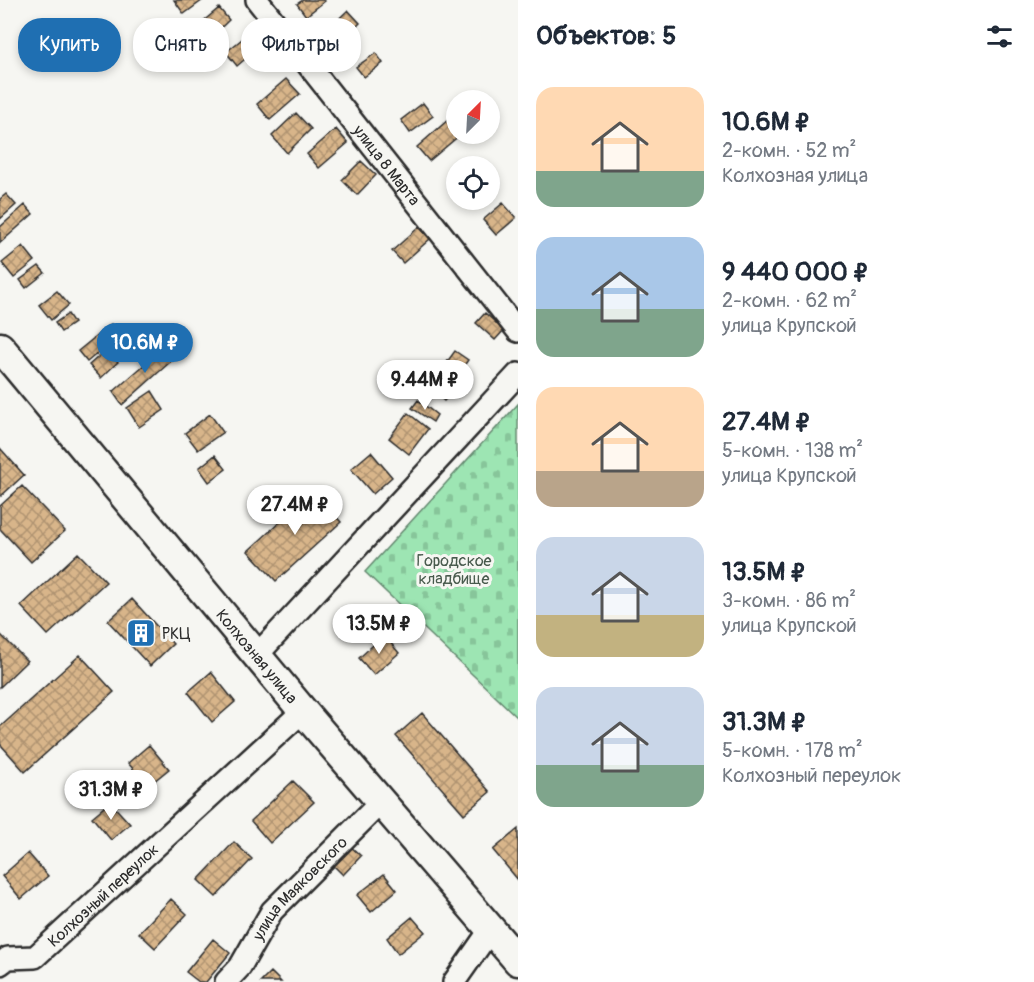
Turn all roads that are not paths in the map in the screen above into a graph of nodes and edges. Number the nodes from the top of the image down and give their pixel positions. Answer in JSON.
{"nodes":[{"id":1,"x":257,"y":0,"type":"edge"},
{"id":2,"x":518,"y":331,"type":"edge"},
{"id":3,"x":0,"y":347,"type":"edge"},
{"id":4,"x":518,"y":374,"type":"edge"},
{"id":5,"x":258,"y":654,"type":"junction"},
{"id":6,"x":303,"y":711,"type":"junction"},
{"id":7,"x":382,"y":801,"type":"junction"},
{"id":8,"x":491,"y":929,"type":"junction"},
{"id":9,"x":518,"y":961,"type":"edge"},
{"id":10,"x":0,"y":964,"type":"edge"},
{"id":11,"x":226,"y":982,"type":"edge"},
{"id":12,"x":454,"y":982,"type":"edge"}],
"edges":[{"from":1,"to":2,"type":"street","name":"улица 8 Марта"},
{"from":3,"to":5,"type":"main road","name":"Колхозная улица"},
{"from":4,"to":5,"type":"street"},
{"from":5,"to":6,"type":"main road","name":"Колхозная улица"},
{"from":6,"to":7,"type":"main road","name":"Колхозная улица"},
{"from":6,"to":10,"type":"street","name":"Колхозный переулок"},
{"from":7,"to":8,"type":"main road","name":"Колхозная улица"},
{"from":7,"to":11,"type":"street","name":"улица Маяковского"},
{"from":8,"to":9,"type":"main road","name":"Колхозная улица"},
{"from":8,"to":12,"type":"street"}]}
